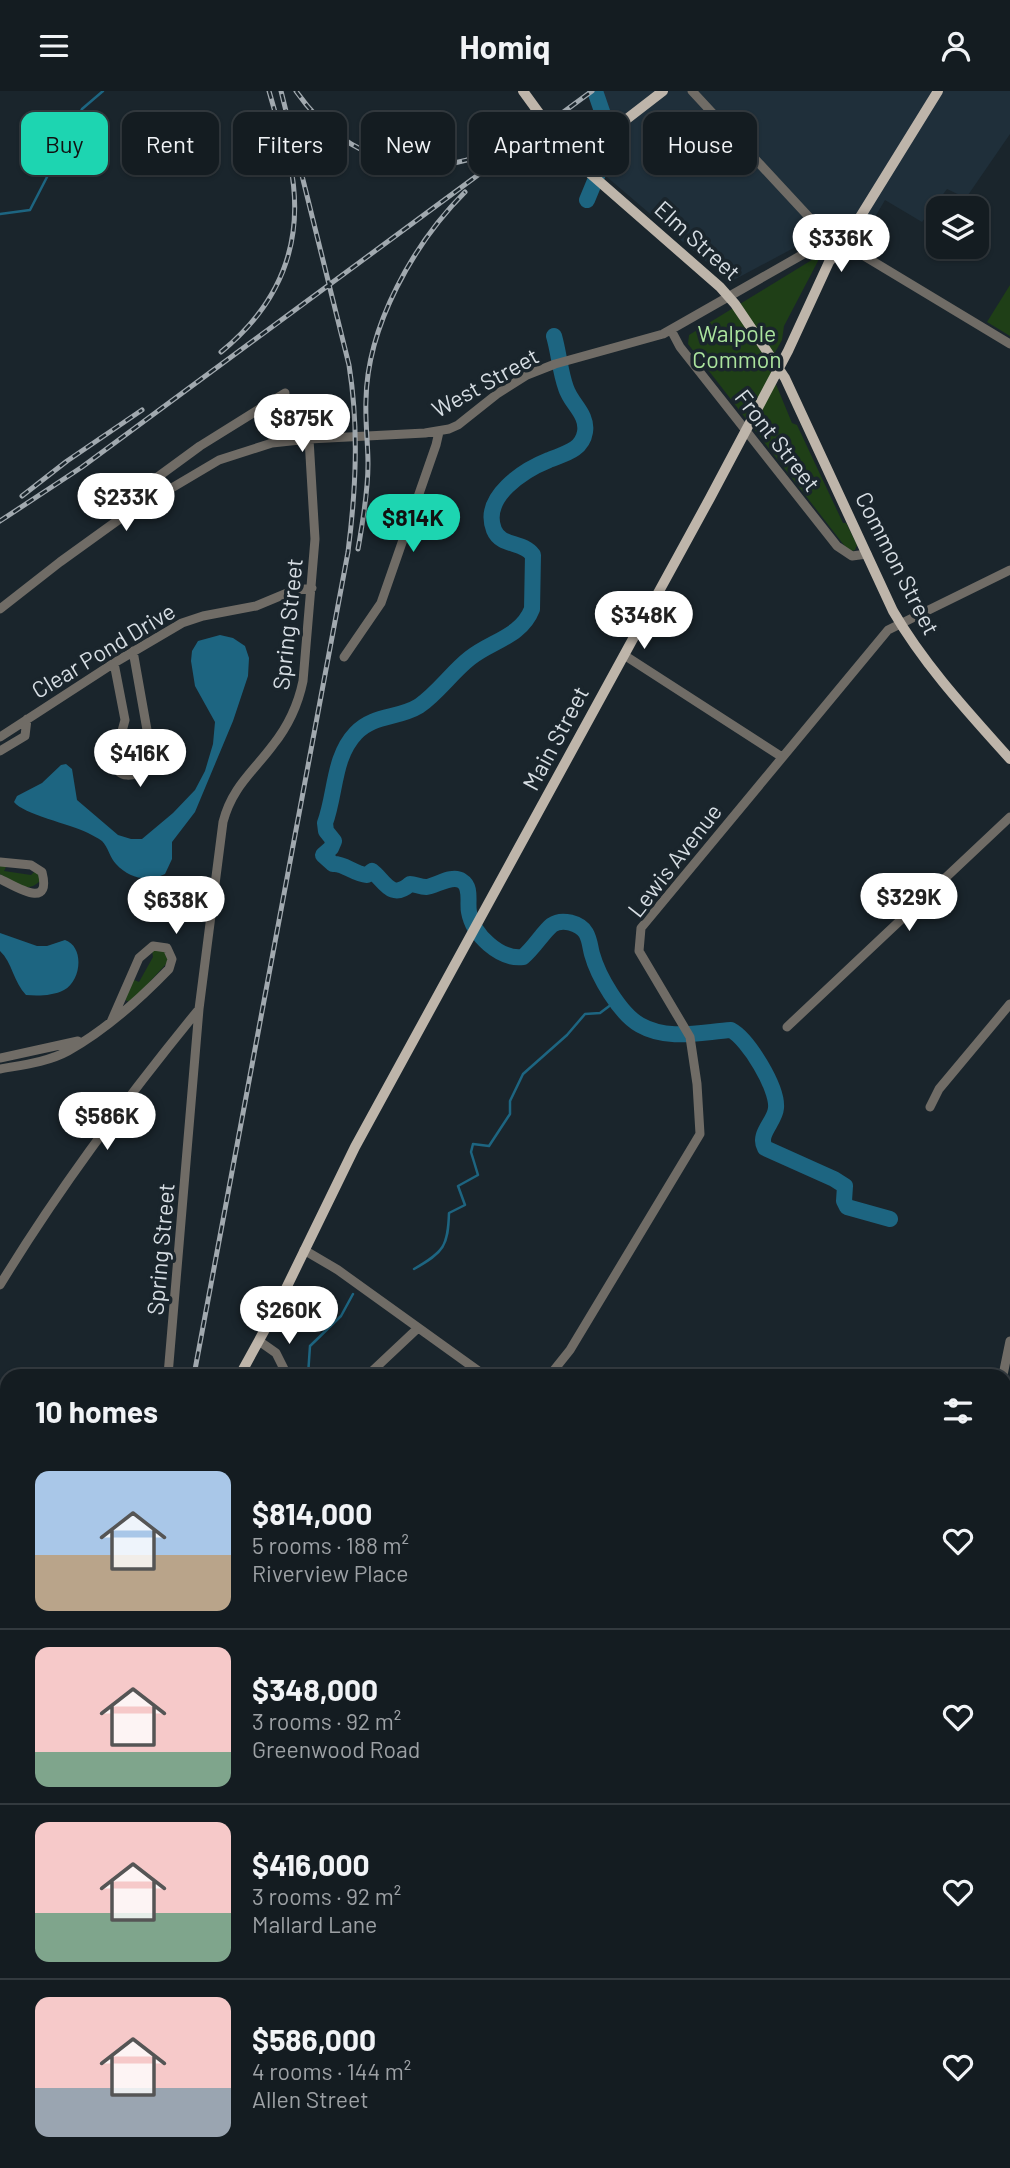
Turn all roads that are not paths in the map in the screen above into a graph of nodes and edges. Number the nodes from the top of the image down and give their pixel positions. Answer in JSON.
{"nodes":[{"id":1,"x":523,"y":91,"type":"edge"},
{"id":2,"x":663,"y":91,"type":"edge"},
{"id":3,"x":692,"y":91,"type":"edge"},
{"id":4,"x":938,"y":91,"type":"edge"},
{"id":5,"x":538,"y":112,"type":"edge"},
{"id":6,"x":629,"y":116,"type":"edge"},
{"id":7,"x":592,"y":175,"type":"edge"},
{"id":8,"x":844,"y":243,"type":"junction"},
{"id":9,"x":730,"y":296,"type":"junction"},
{"id":10,"x":671,"y":331,"type":"junction"},
{"id":11,"x":1010,"y":344,"type":"edge"},
{"id":12,"x":779,"y":367,"type":"junction"},
{"id":13,"x":285,"y":394,"type":"dead end"},
{"id":14,"x":746,"y":430,"type":"junction"},
{"id":15,"x":439,"y":432,"type":"junction"},
{"id":16,"x":309,"y":439,"type":"junction"},
{"id":17,"x":121,"y":518,"type":"junction"},
{"id":18,"x":867,"y":554,"type":"junction"},
{"id":19,"x":1010,"y":571,"type":"edge"},
{"id":20,"x":312,"y":588,"type":"junction"},
{"id":21,"x":0,"y":609,"type":"edge"},
{"id":22,"x":900,"y":622,"type":"junction"},
{"id":23,"x":133,"y":651,"type":"junction"},
{"id":24,"x":624,"y":655,"type":"junction"},
{"id":25,"x":344,"y":657,"type":"dead end"},
{"id":26,"x":114,"y":663,"type":"junction"},
{"id":27,"x":27,"y":719,"type":"junction"},
{"id":28,"x":0,"y":737,"type":"edge"},
{"id":29,"x":0,"y":751,"type":"edge"},
{"id":30,"x":782,"y":757,"type":"junction"},
{"id":31,"x":1010,"y":759,"type":"edge"},
{"id":32,"x":1010,"y":817,"type":"edge"},
{"id":33,"x":0,"y":862,"type":"edge"},
{"id":34,"x":0,"y":879,"type":"edge"},
{"id":35,"x":1010,"y":1004,"type":"edge"},
{"id":36,"x":199,"y":1009,"type":"junction"},
{"id":37,"x":111,"y":1022,"type":"junction"},
{"id":38,"x":788,"y":1027,"type":"dead end"},
{"id":39,"x":83,"y":1040,"type":"junction"},
{"id":40,"x":0,"y":1058,"type":"edge"},
{"id":41,"x":0,"y":1069,"type":"edge"},
{"id":42,"x":930,"y":1107,"type":"dead end"},
{"id":43,"x":304,"y":1250,"type":"junction"},
{"id":44,"x":0,"y":1286,"type":"edge"},
{"id":45,"x":418,"y":1328,"type":"junction"},
{"id":46,"x":259,"y":1341,"type":"junction"},
{"id":47,"x":1010,"y":1341,"type":"edge"},
{"id":48,"x":169,"y":1369,"type":"edge"},
{"id":49,"x":243,"y":1369,"type":"edge"},
{"id":50,"x":283,"y":1369,"type":"edge"},
{"id":51,"x":374,"y":1369,"type":"edge"},
{"id":52,"x":476,"y":1369,"type":"edge"},
{"id":53,"x":555,"y":1369,"type":"edge"},
{"id":54,"x":1004,"y":1369,"type":"edge"}],
"edges":[{"from":1,"to":5,"type":"main road","name":"Elm Street"},
{"from":2,"to":6,"type":"main road"},
{"from":3,"to":8,"type":"street"},
{"from":4,"to":8,"type":"main road","name":"Main Street"},
{"from":7,"to":9,"type":"main road","name":"Elm Street"},
{"from":8,"to":9,"type":"street","name":"West Street"},
{"from":8,"to":11,"type":"street"},
{"from":8,"to":12,"type":"main road","name":"Main Street"},
{"from":9,"to":10,"type":"street","name":"West Street"},
{"from":9,"to":12,"type":"main road","name":"Elm Street"},
{"from":10,"to":14,"type":"street","name":"Front Street"},
{"from":10,"to":15,"type":"street","name":"West Street"},
{"from":12,"to":14,"type":"main road","name":"Main Street"},
{"from":12,"to":18,"type":"main road","name":"Common Street"},
{"from":13,"to":17,"type":"street"},
{"from":14,"to":18,"type":"street","name":"Front Street"},
{"from":14,"to":24,"type":"main road","name":"Main Street"},
{"from":15,"to":16,"type":"street","name":"West Street"},
{"from":15,"to":25,"type":"street"},
{"from":16,"to":17,"type":"street","name":"West Street"},
{"from":16,"to":20,"type":"street","name":"Spring Street"},
{"from":17,"to":21,"type":"street","name":"West Street"},
{"from":18,"to":22,"type":"main road","name":"Common Street"},
{"from":19,"to":22,"type":"street","name":"Lewis Avenue"},
{"from":20,"to":23,"type":"street","name":"Clear Pond Drive"},
{"from":20,"to":36,"type":"street","name":"Spring Street"},
{"from":22,"to":30,"type":"street","name":"Lewis Avenue"},
{"from":22,"to":31,"type":"main road","name":"Common Street"},
{"from":23,"to":26,"type":"street","name":"Clear Pond Drive"},
{"from":23,"to":26,"type":"street"},
{"from":24,"to":30,"type":"street"},
{"from":24,"to":43,"type":"main road","name":"Main Street"},
{"from":26,"to":27,"type":"street","name":"Clear Pond Drive"},
{"from":27,"to":28,"type":"street","name":"Clear Pond Drive"},
{"from":27,"to":29,"type":"street"},
{"from":30,"to":53,"type":"street","name":"Lewis Avenue"},
{"from":32,"to":38,"type":"street"},
{"from":33,"to":34,"type":"street"},
{"from":35,"to":42,"type":"street"},
{"from":36,"to":44,"type":"street"},
{"from":36,"to":48,"type":"street","name":"Spring Street"},
{"from":37,"to":37,"type":"street"},
{"from":37,"to":39,"type":"street"},
{"from":39,"to":40,"type":"street"},
{"from":39,"to":41,"type":"street"},
{"from":43,"to":45,"type":"street"},
{"from":43,"to":46,"type":"main road","name":"Main Street"},
{"from":45,"to":51,"type":"street"},
{"from":45,"to":52,"type":"street"},
{"from":46,"to":49,"type":"main road","name":"Main Street"},
{"from":46,"to":50,"type":"street"},
{"from":47,"to":54,"type":"street"}]}
